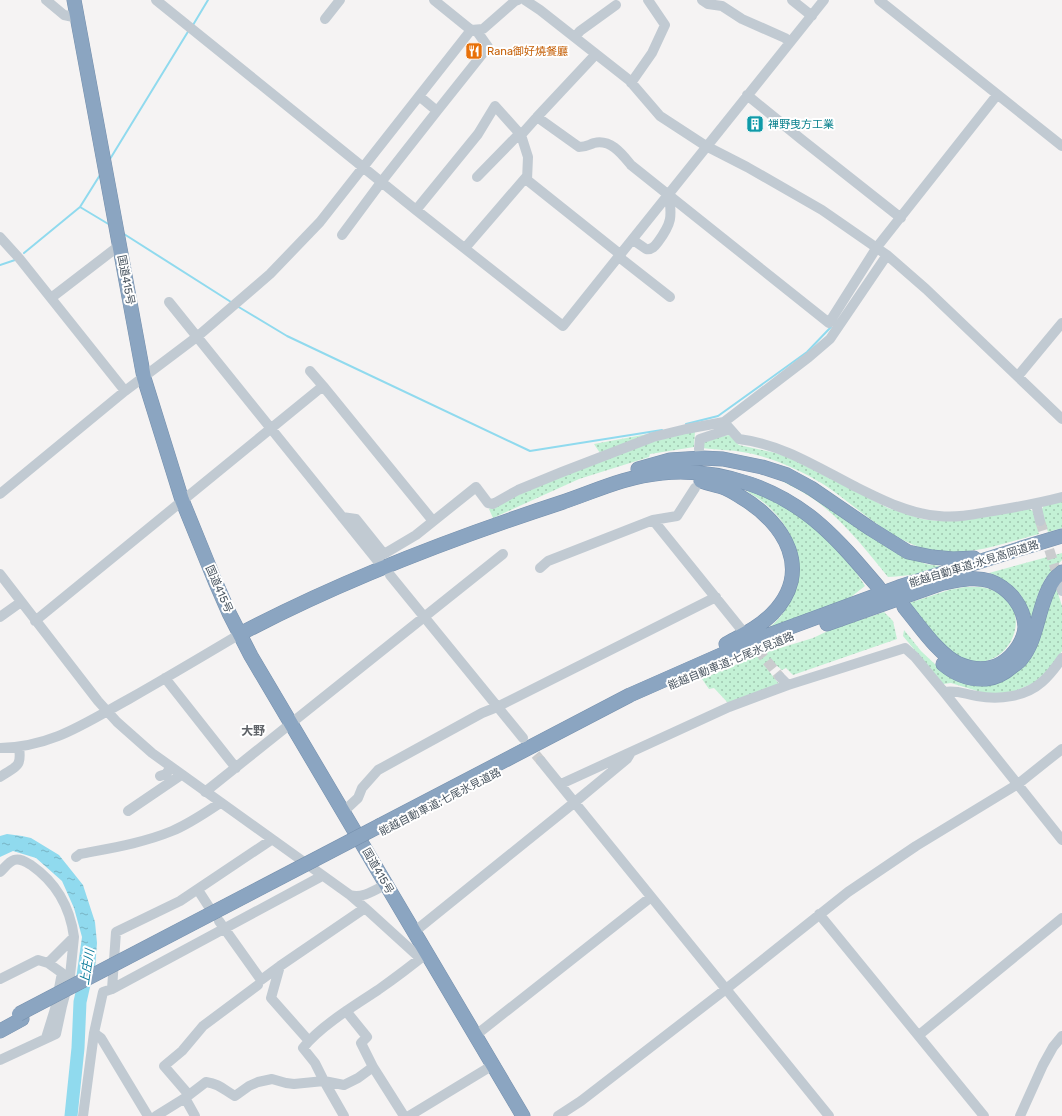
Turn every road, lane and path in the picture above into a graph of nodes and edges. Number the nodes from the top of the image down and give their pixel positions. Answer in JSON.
{"nodes":[{"id":1,"x":46,"y":0,"type":"edge"},
{"id":2,"x":74,"y":0,"type":"edge"},
{"id":3,"x":156,"y":0,"type":"edge"},
{"id":4,"x":340,"y":0,"type":"edge"},
{"id":5,"x":434,"y":0,"type":"edge"},
{"id":6,"x":518,"y":0,"type":"edge"},
{"id":7,"x":525,"y":0,"type":"edge"},
{"id":8,"x":648,"y":0,"type":"edge"},
{"id":9,"x":702,"y":0,"type":"edge"},
{"id":10,"x":792,"y":0,"type":"edge"},
{"id":11,"x":824,"y":0,"type":"edge"},
{"id":12,"x":878,"y":0,"type":"edge"},
{"id":13,"x":617,"y":2,"type":"edge"},
{"id":14,"x":812,"y":16,"type":"junction"},
{"id":15,"x":78,"y":18,"type":"junction"},
{"id":16,"x":325,"y":19,"type":"dead end"},
{"id":17,"x":474,"y":30,"type":"junction"},
{"id":18,"x":575,"y":37,"type":"junction"},
{"id":19,"x":790,"y":42,"type":"junction"},
{"id":20,"x":596,"y":54,"type":"junction"},
{"id":21,"x":631,"y":82,"type":"junction"},
{"id":22,"x":747,"y":95,"type":"junction"},
{"id":23,"x":997,"y":95,"type":"junction"},
{"id":24,"x":419,"y":96,"type":"junction"},
{"id":25,"x":437,"y":111,"type":"junction"},
{"id":26,"x":537,"y":117,"type":"junction"},
{"id":27,"x":520,"y":134,"type":"junction"},
{"id":28,"x":706,"y":146,"type":"junction"},
{"id":29,"x":1062,"y":146,"type":"edge"},
{"id":30,"x":363,"y":166,"type":"junction"},
{"id":31,"x":527,"y":176,"type":"junction"},
{"id":32,"x":477,"y":177,"type":"dead end"},
{"id":33,"x":382,"y":181,"type":"junction"},
{"id":34,"x":669,"y":195,"type":"junction"},
{"id":35,"x":416,"y":210,"type":"junction"},
{"id":36,"x":901,"y":218,"type":"junction"},
{"id":37,"x":342,"y":235,"type":"dead end"},
{"id":38,"x":0,"y":237,"type":"edge"},
{"id":39,"x":633,"y":240,"type":"junction"},
{"id":40,"x":120,"y":245,"type":"junction"},
{"id":41,"x":877,"y":247,"type":"junction"},
{"id":42,"x":465,"y":248,"type":"junction"},
{"id":43,"x":887,"y":255,"type":"junction"},
{"id":44,"x":620,"y":256,"type":"junction"},
{"id":45,"x":670,"y":297,"type":"dead end"},
{"id":46,"x":51,"y":298,"type":"junction"},
{"id":47,"x":169,"y":302,"type":"dead end"},
{"id":48,"x":1062,"y":323,"type":"edge"},
{"id":49,"x":198,"y":336,"type":"junction"},
{"id":50,"x":310,"y":371,"type":"dead end"},
{"id":51,"x":1018,"y":376,"type":"junction"},
{"id":52,"x":144,"y":378,"type":"junction"},
{"id":53,"x":323,"y":386,"type":"junction"},
{"id":54,"x":125,"y":391,"type":"junction"},
{"id":55,"x":1062,"y":419,"type":"edge"},
{"id":56,"x":727,"y":426,"type":"junction"},
{"id":57,"x":270,"y":428,"type":"junction"},
{"id":58,"x":699,"y":449,"type":"dead end"},
{"id":59,"x":634,"y":473,"type":"junction"},
{"id":60,"x":695,"y":488,"type":"dead end"},
{"id":61,"x":0,"y":494,"type":"edge"},
{"id":62,"x":1062,"y":497,"type":"edge"},
{"id":63,"x":182,"y":500,"type":"junction"},
{"id":64,"x":1036,"y":504,"type":"junction"},
{"id":65,"x":342,"y":517,"type":"junction"},
{"id":66,"x":653,"y":520,"type":"junction"},
{"id":67,"x":433,"y":521,"type":"junction"},
{"id":68,"x":1040,"y":521,"type":"tunnel mouth"},
{"id":69,"x":1062,"y":536,"type":"edge"},
{"id":70,"x":1062,"y":546,"type":"edge"},
{"id":71,"x":1022,"y":548,"type":"junction"},
{"id":72,"x":503,"y":554,"type":"dead end"},
{"id":73,"x":381,"y":565,"type":"dead end"},
{"id":74,"x":540,"y":568,"type":"dead end"},
{"id":75,"x":0,"y":574,"type":"edge"},
{"id":76,"x":390,"y":575,"type":"dead end"},
{"id":77,"x":944,"y":582,"type":"junction"},
{"id":78,"x":1061,"y":582,"type":"edge"},
{"id":79,"x":716,"y":597,"type":"junction"},
{"id":80,"x":891,"y":597,"type":"junction"},
{"id":81,"x":21,"y":602,"type":"junction"},
{"id":82,"x":424,"y":616,"type":"junction"},
{"id":83,"x":0,"y":617,"type":"edge"},
{"id":84,"x":35,"y":620,"type":"junction"},
{"id":85,"x":741,"y":629,"type":"tunnel mouth"},
{"id":86,"x":240,"y":634,"type":"junction"},
{"id":87,"x":1062,"y":658,"type":"edge"},
{"id":88,"x":780,"y":676,"type":"tunnel mouth"},
{"id":89,"x":165,"y":678,"type":"junction"},
{"id":90,"x":788,"y":685,"type":"junction"},
{"id":91,"x":944,"y":692,"type":"junction"},
{"id":92,"x":630,"y":695,"type":"junction"},
{"id":93,"x":497,"y":706,"type":"junction"},
{"id":94,"x":106,"y":711,"type":"junction"},
{"id":95,"x":291,"y":724,"type":"junction"},
{"id":96,"x":523,"y":738,"type":"tunnel mouth"},
{"id":97,"x":19,"y":747,"type":"junction"},
{"id":98,"x":0,"y":748,"type":"edge"},
{"id":99,"x":1062,"y":749,"type":"edge"},
{"id":100,"x":632,"y":751,"type":"junction"},
{"id":101,"x":541,"y":761,"type":"tunnel mouth"},
{"id":102,"x":171,"y":767,"type":"junction"},
{"id":103,"x":236,"y":768,"type":"junction"},
{"id":104,"x":182,"y":775,"type":"junction"},
{"id":105,"x":160,"y":776,"type":"dead end"},
{"id":106,"x":0,"y":777,"type":"edge"},
{"id":107,"x":560,"y":784,"type":"junction"},
{"id":108,"x":1018,"y":784,"type":"junction"},
{"id":109,"x":205,"y":792,"type":"junction"},
{"id":110,"x":575,"y":802,"type":"junction"},
{"id":111,"x":220,"y":803,"type":"junction"},
{"id":112,"x":128,"y":810,"type":"dead end"},
{"id":113,"x":343,"y":812,"type":"junction"},
{"id":114,"x":382,"y":828,"type":"junction"},
{"id":115,"x":271,"y":840,"type":"junction"},
{"id":116,"x":1062,"y":840,"type":"edge"},
{"id":117,"x":76,"y":857,"type":"dead end"},
{"id":118,"x":0,"y":872,"type":"edge"},
{"id":119,"x":322,"y":876,"type":"junction"},
{"id":120,"x":385,"y":885,"type":"junction"},
{"id":121,"x":198,"y":890,"type":"junction"},
{"id":122,"x":350,"y":895,"type":"junction"},
{"id":123,"x":650,"y":897,"type":"junction"},
{"id":124,"x":209,"y":907,"type":"dead end"},
{"id":125,"x":365,"y":908,"type":"junction"},
{"id":126,"x":819,"y":914,"type":"junction"},
{"id":127,"x":1062,"y":918,"type":"edge"},
{"id":128,"x":222,"y":925,"type":"junction"},
{"id":129,"x":414,"y":932,"type":"junction"},
{"id":130,"x":74,"y":937,"type":"junction"},
{"id":131,"x":424,"y":956,"type":"junction"},
{"id":132,"x":48,"y":963,"type":"junction"},
{"id":133,"x":280,"y":966,"type":"junction"},
{"id":134,"x":0,"y":979,"type":"edge"},
{"id":135,"x":260,"y":982,"type":"junction"},
{"id":136,"x":112,"y":989,"type":"junction"},
{"id":137,"x":726,"y":989,"type":"junction"},
{"id":138,"x":271,"y":998,"type":"junction"},
{"id":139,"x":346,"y":1011,"type":"junction"},
{"id":140,"x":21,"y":1016,"type":"junction"},
{"id":141,"x":0,"y":1023,"type":"edge"},
{"id":142,"x":0,"y":1031,"type":"edge"},
{"id":143,"x":94,"y":1034,"type":"junction"},
{"id":144,"x":476,"y":1035,"type":"junction"},
{"id":145,"x":919,"y":1035,"type":"junction"},
{"id":146,"x":1062,"y":1036,"type":"edge"},
{"id":147,"x":46,"y":1038,"type":"junction"},
{"id":148,"x":309,"y":1041,"type":"junction"},
{"id":149,"x":0,"y":1060,"type":"edge"},
{"id":150,"x":493,"y":1065,"type":"junction"},
{"id":151,"x":373,"y":1067,"type":"junction"},
{"id":152,"x":324,"y":1081,"type":"junction"},
{"id":153,"x":187,"y":1097,"type":"junction"},
{"id":154,"x":83,"y":1116,"type":"edge"},
{"id":155,"x":148,"y":1116,"type":"edge"},
{"id":156,"x":156,"y":1116,"type":"edge"},
{"id":157,"x":195,"y":1116,"type":"edge"},
{"id":158,"x":344,"y":1116,"type":"edge"},
{"id":159,"x":404,"y":1116,"type":"edge"},
{"id":160,"x":409,"y":1116,"type":"edge"},
{"id":161,"x":523,"y":1116,"type":"edge"},
{"id":162,"x":558,"y":1116,"type":"edge"},
{"id":163,"x":829,"y":1116,"type":"edge"},
{"id":164,"x":984,"y":1116,"type":"edge"},
{"id":165,"x":1020,"y":1116,"type":"edge"}],
"edges":[{"from":1,"to":15,"type":"street"},
{"from":2,"to":15,"type":"highway","name":"国道415号"},
{"from":3,"to":30,"type":"street"},
{"from":4,"to":16,"type":"street"},
{"from":5,"to":17,"type":"street"},
{"from":6,"to":17,"type":"street"},
{"from":7,"to":18,"type":"street"},
{"from":8,"to":21,"type":"street"},
{"from":9,"to":19,"type":"street"},
{"from":10,"to":14,"type":"street"},
{"from":11,"to":14,"type":"street"},
{"from":12,"to":23,"type":"street"},
{"from":13,"to":18,"type":"street"},
{"from":14,"to":19,"type":"street"},
{"from":15,"to":40,"type":"highway","name":"国道415号"},
{"from":17,"to":24,"type":"street"},
{"from":17,"to":25,"type":"street"},
{"from":18,"to":20,"type":"street"},
{"from":19,"to":22,"type":"street"},
{"from":20,"to":21,"type":"street"},
{"from":20,"to":26,"type":"street"},
{"from":21,"to":28,"type":"street"},
{"from":22,"to":28,"type":"street"},
{"from":22,"to":36,"type":"street"},
{"from":23,"to":29,"type":"street"},
{"from":23,"to":36,"type":"street"},
{"from":24,"to":25,"type":"street"},
{"from":24,"to":30,"type":"street"},
{"from":25,"to":33,"type":"street"},
{"from":26,"to":27,"type":"street"},
{"from":26,"to":34,"type":"street"},
{"from":27,"to":31,"type":"street"},
{"from":27,"to":32,"type":"street"},
{"from":27,"to":35,"type":"street"},
{"from":28,"to":34,"type":"street"},
{"from":28,"to":41,"type":"street"},
{"from":30,"to":33,"type":"street"},
{"from":30,"to":49,"type":"street"},
{"from":31,"to":42,"type":"street"},
{"from":31,"to":44,"type":"street"},
{"from":33,"to":35,"type":"street"},
{"from":33,"to":37,"type":"street"},
{"from":34,"to":39,"type":"street"},
{"from":34,"to":39,"type":"street"},
{"from":34,"to":41,"type":"street"},
{"from":35,"to":42,"type":"street"},
{"from":36,"to":41,"type":"street"},
{"from":38,"to":46,"type":"street"},
{"from":39,"to":44,"type":"street"},
{"from":40,"to":46,"type":"street"},
{"from":40,"to":52,"type":"highway","name":"国道415号"},
{"from":41,"to":43,"type":"street"},
{"from":42,"to":44,"type":"street"},
{"from":43,"to":51,"type":"street"},
{"from":43,"to":56,"type":"street"},
{"from":44,"to":45,"type":"street"},
{"from":46,"to":54,"type":"street"},
{"from":47,"to":49,"type":"street"},
{"from":48,"to":51,"type":"street"},
{"from":49,"to":52,"type":"street"},
{"from":49,"to":57,"type":"street"},
{"from":50,"to":53,"type":"street"},
{"from":51,"to":55,"type":"street"},
{"from":52,"to":54,"type":"street"},
{"from":52,"to":63,"type":"highway","name":"国道415号"},
{"from":53,"to":57,"type":"street"},
{"from":53,"to":67,"type":"street"},
{"from":54,"to":61,"type":"street"},
{"from":56,"to":58,"type":"street"},
{"from":56,"to":64,"type":"street"},
{"from":56,"to":67,"type":"street"},
{"from":57,"to":63,"type":"street"},
{"from":57,"to":65,"type":"street"},
{"from":59,"to":71,"type":"highway"},
{"from":59,"to":80,"type":"highway"},
{"from":59,"to":86,"type":"highway"},
{"from":59,"to":92,"type":"highway"},
{"from":60,"to":66,"type":"street"},
{"from":62,"to":64,"type":"street"},
{"from":63,"to":84,"type":"street"},
{"from":63,"to":86,"type":"highway","name":"国道415号"},
{"from":64,"to":68,"type":"street"},
{"from":65,"to":67,"type":"street"},
{"from":65,"to":73,"type":"street"},
{"from":66,"to":74,"type":"street"},
{"from":66,"to":79,"type":"street"},
{"from":69,"to":71,"type":"highway","name":"能越自動車道;氷見高岡道路"},
{"from":70,"to":77,"type":"highway","name":"能越自動車道;氷見高岡道路"},
{"from":71,"to":80,"type":"highway","name":"能越自動車道;氷見高岡道路"},
{"from":72,"to":82,"type":"street"},
{"from":75,"to":81,"type":"street"},
{"from":76,"to":82,"type":"street"},
{"from":77,"to":80,"type":"highway","name":"能越自動車道;氷見高岡道路"},
{"from":77,"to":80,"type":"highway"},
{"from":78,"to":80,"type":"highway"},
{"from":79,"to":85,"type":"street"},
{"from":79,"to":93,"type":"street"},
{"from":80,"to":92,"type":"highway","name":"能越自動車道;七尾氷見道路"},
{"from":80,"to":114,"type":"highway","name":"能越自動車道;七尾氷見道路"},
{"from":81,"to":83,"type":"street"},
{"from":81,"to":84,"type":"street"},
{"from":82,"to":93,"type":"street"},
{"from":82,"to":95,"type":"street"},
{"from":84,"to":94,"type":"street"},
{"from":86,"to":89,"type":"street"},
{"from":86,"to":95,"type":"highway","name":"国道415号"},
{"from":87,"to":91,"type":"street"},
{"from":88,"to":90,"type":"street"},
{"from":89,"to":94,"type":"street"},
{"from":89,"to":103,"type":"street"},
{"from":90,"to":91,"type":"street"},
{"from":90,"to":100,"type":"street"},
{"from":91,"to":108,"type":"street"},
{"from":92,"to":114,"type":"highway","name":"能越自動車道;七尾氷見道路"},
{"from":93,"to":96,"type":"street"},
{"from":93,"to":113,"type":"street"},
{"from":94,"to":97,"type":"street"},
{"from":94,"to":102,"type":"street"},
{"from":95,"to":103,"type":"street"},
{"from":95,"to":113,"type":"highway","name":"国道415号"},
{"from":97,"to":98,"type":"street"},
{"from":97,"to":106,"type":"street"},
{"from":99,"to":108,"type":"street"},
{"from":100,"to":107,"type":"street"},
{"from":100,"to":110,"type":"street"},
{"from":101,"to":107,"type":"street"},
{"from":102,"to":104,"type":"street"},
{"from":102,"to":105,"type":"street"},
{"from":103,"to":109,"type":"street"},
{"from":104,"to":109,"type":"street"},
{"from":104,"to":112,"type":"street"},
{"from":107,"to":110,"type":"street"},
{"from":108,"to":116,"type":"street"},
{"from":108,"to":126,"type":"street"},
{"from":109,"to":111,"type":"street"},
{"from":110,"to":123,"type":"street"},
{"from":110,"to":129,"type":"street"},
{"from":111,"to":115,"type":"street"},
{"from":111,"to":117,"type":"street"},
{"from":113,"to":120,"type":"highway","name":"国道415号"},
{"from":114,"to":140,"type":"highway","name":"能越自動車道;七尾氷見道路","bridge":true},
{"from":115,"to":119,"type":"street"},
{"from":115,"to":121,"type":"street"},
{"from":118,"to":130,"type":"street"},
{"from":119,"to":122,"type":"street"},
{"from":119,"to":128,"type":"street"},
{"from":120,"to":122,"type":"street"},
{"from":120,"to":129,"type":"highway","name":"国道415号"},
{"from":121,"to":124,"type":"street"},
{"from":121,"to":136,"type":"street"},
{"from":122,"to":125,"type":"street"},
{"from":123,"to":137,"type":"street"},
{"from":123,"to":144,"type":"street"},
{"from":125,"to":131,"type":"street"},
{"from":125,"to":133,"type":"street"},
{"from":126,"to":137,"type":"street"},
{"from":126,"to":145,"type":"street"},
{"from":127,"to":145,"type":"street"},
{"from":128,"to":135,"type":"street"},
{"from":128,"to":136,"type":"street"},
{"from":129,"to":131,"type":"highway","name":"国道415号"},
{"from":130,"to":132,"type":"street"},
{"from":130,"to":147,"type":"street"},
{"from":131,"to":139,"type":"street"},
{"from":131,"to":144,"type":"highway","name":"国道415号"},
{"from":132,"to":134,"type":"street"},
{"from":132,"to":147,"type":"street"},
{"from":133,"to":135,"type":"street"},
{"from":133,"to":138,"type":"street"},
{"from":135,"to":138,"type":"street"},
{"from":135,"to":153,"type":"street"},
{"from":136,"to":143,"type":"street"},
{"from":137,"to":162,"type":"street"},
{"from":137,"to":163,"type":"street"},
{"from":138,"to":148,"type":"street"},
{"from":139,"to":148,"type":"street"},
{"from":139,"to":151,"type":"street"},
{"from":140,"to":141,"type":"highway","name":"能越自動車道;七尾氷見道路"},
{"from":140,"to":142,"type":"highway","name":"能越自動車道;七尾氷見道路"},
{"from":143,"to":154,"type":"street"},
{"from":143,"to":155,"type":"street"},
{"from":144,"to":150,"type":"highway","name":"国道415号"},
{"from":145,"to":164,"type":"street"},
{"from":146,"to":165,"type":"street"},
{"from":147,"to":149,"type":"street"},
{"from":148,"to":152,"type":"street"},
{"from":150,"to":160,"type":"street"},
{"from":150,"to":161,"type":"highway","name":"国道415号"},
{"from":151,"to":152,"type":"street"},
{"from":151,"to":159,"type":"street"},
{"from":152,"to":153,"type":"street"},
{"from":152,"to":158,"type":"street"},
{"from":153,"to":156,"type":"street"},
{"from":153,"to":157,"type":"street"}]}
